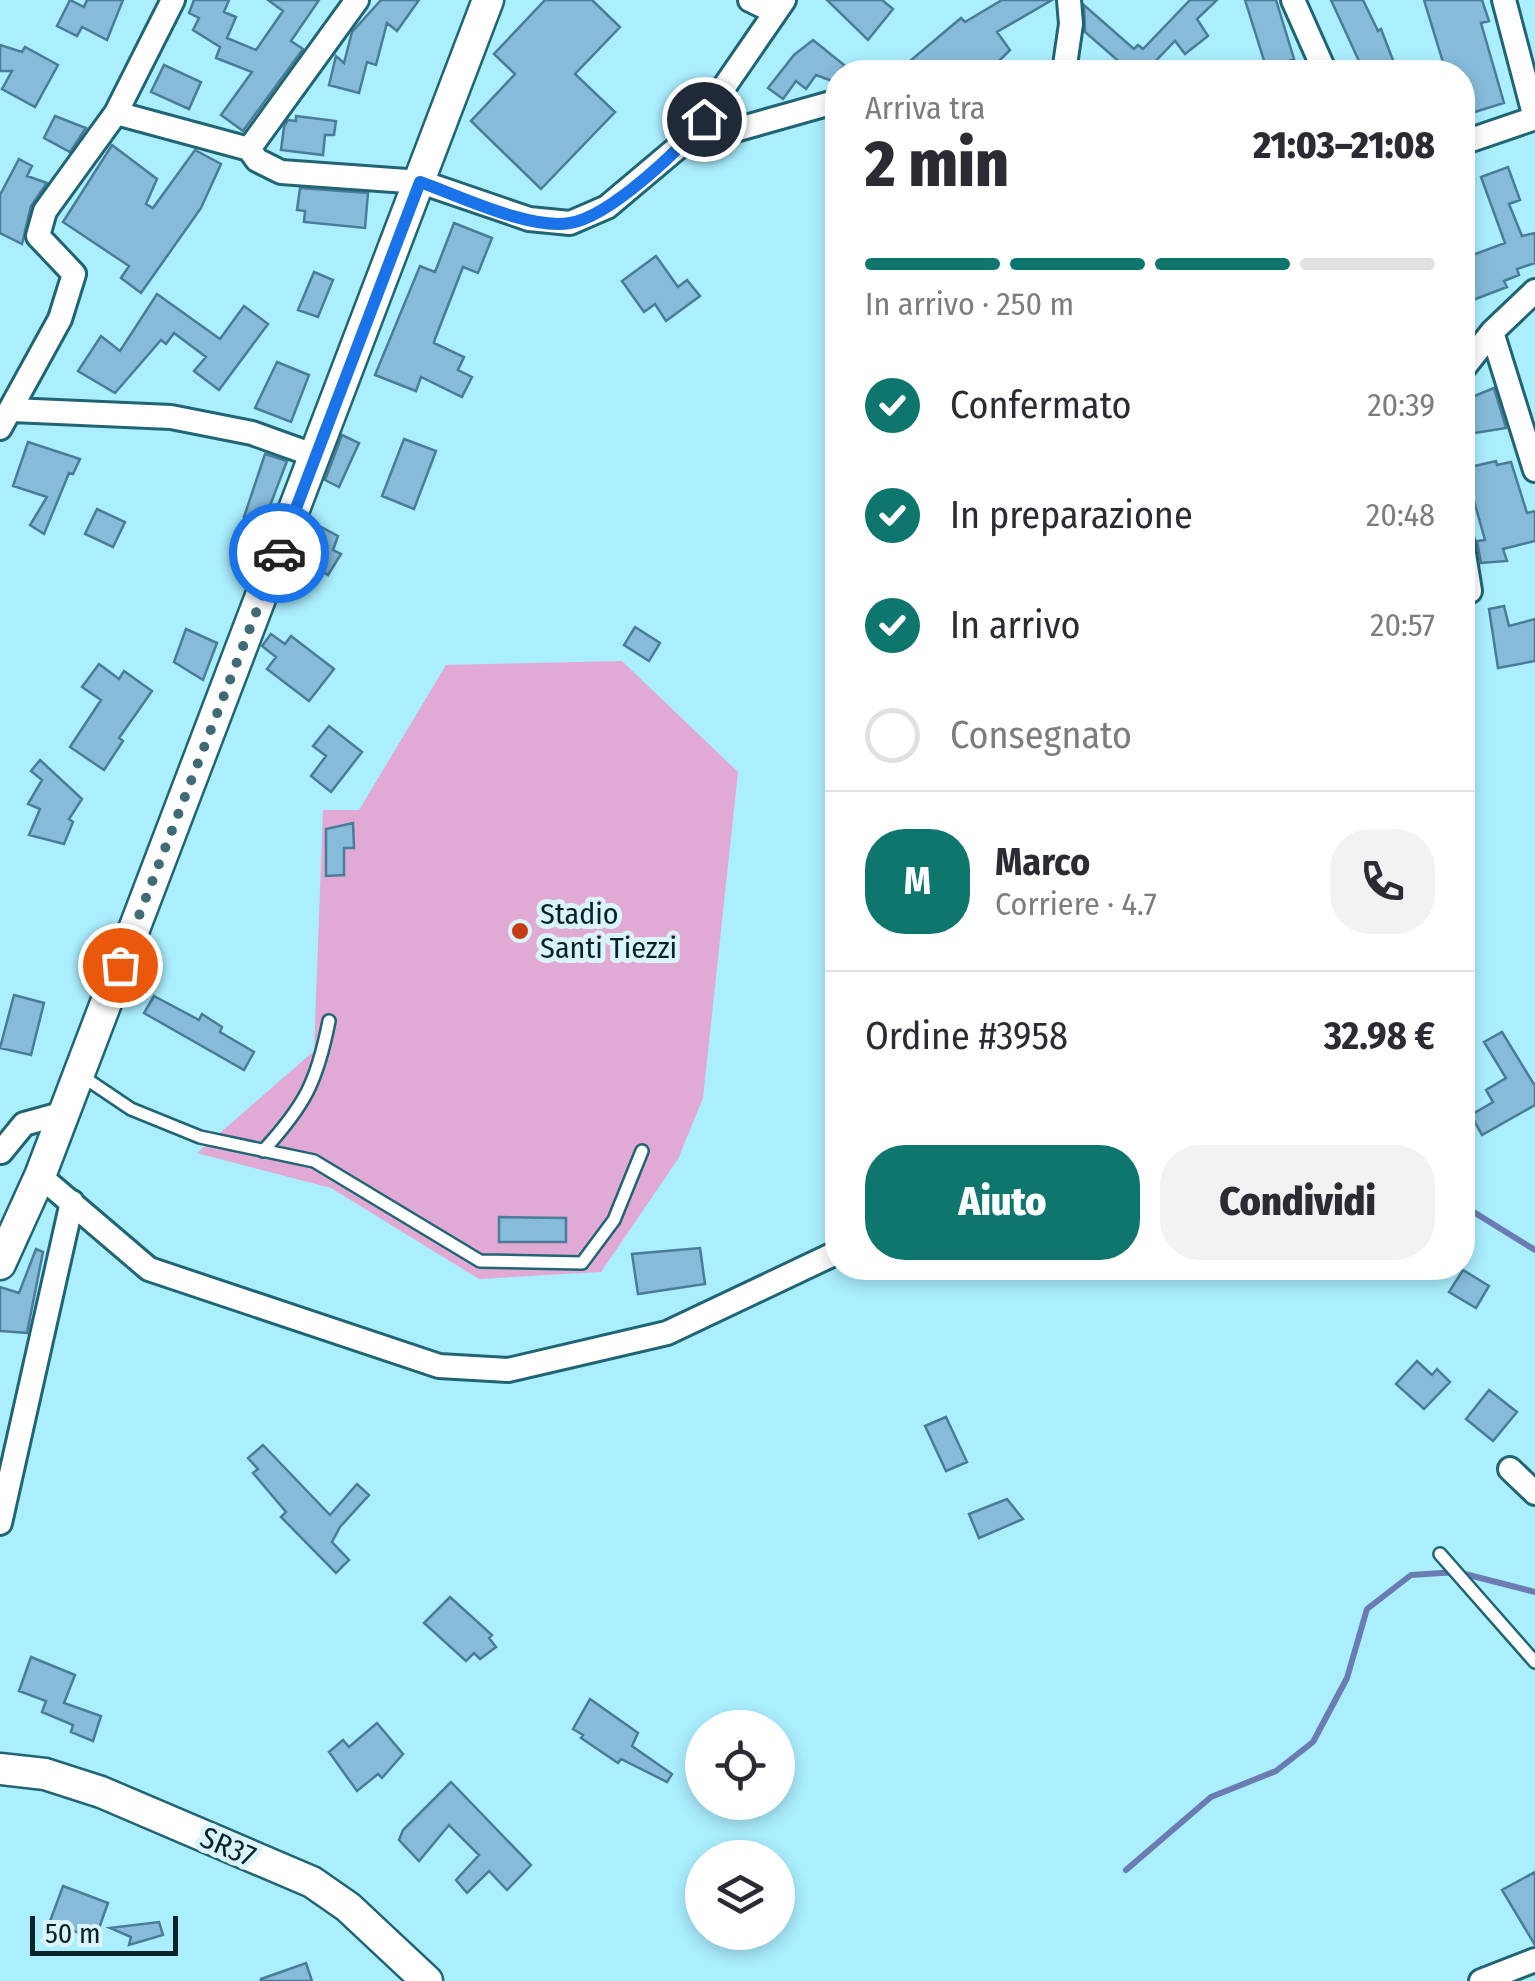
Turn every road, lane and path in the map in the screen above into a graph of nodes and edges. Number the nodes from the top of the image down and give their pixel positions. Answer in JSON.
{"nodes":[{"id":1,"x":172,"y":0,"type":"edge"},
{"id":2,"x":357,"y":0,"type":"edge"},
{"id":3,"x":488,"y":0,"type":"edge"},
{"id":4,"x":750,"y":0,"type":"edge"},
{"id":5,"x":1069,"y":0,"type":"edge"},
{"id":6,"x":1294,"y":0,"type":"edge"},
{"id":7,"x":1504,"y":0,"type":"edge"},
{"id":8,"x":779,"y":6,"type":"edge"},
{"id":9,"x":1066,"y":60,"type":"edge"},
{"id":10,"x":1320,"y":60,"type":"edge"},
{"id":11,"x":825,"y":105,"type":"edge"},
{"id":12,"x":116,"y":113,"type":"junction"},
{"id":13,"x":689,"y":138,"type":"junction"},
{"id":14,"x":1475,"y":139,"type":"edge"},
{"id":15,"x":249,"y":149,"type":"junction"},
{"id":16,"x":420,"y":182,"type":"junction"},
{"id":17,"x":1535,"y":292,"type":"edge"},
{"id":18,"x":1492,"y":332,"type":"junction"},
{"id":19,"x":1475,"y":354,"type":"edge"},
{"id":20,"x":6,"y":419,"type":"edge"},
{"id":21,"x":316,"y":456,"type":"junction"},
{"id":22,"x":1535,"y":470,"type":"edge"},
{"id":23,"x":328,"y":1022,"type":"dead end"},
{"id":24,"x":79,"y":1074,"type":"junction"},
{"id":25,"x":64,"y":1113,"type":"junction"},
{"id":26,"x":264,"y":1150,"type":"junction"},
{"id":27,"x":642,"y":1151,"type":"dead end"},
{"id":28,"x":1,"y":1153,"type":"edge"},
{"id":29,"x":40,"y":1176,"type":"junction"},
{"id":30,"x":72,"y":1202,"type":"junction"},
{"id":31,"x":825,"y":1258,"type":"edge"},
{"id":32,"x":0,"y":1264,"type":"edge"},
{"id":33,"x":1510,"y":1469,"type":"dead end"},
{"id":34,"x":1535,"y":1493,"type":"edge"},
{"id":35,"x":0,"y":1523,"type":"edge"},
{"id":36,"x":1440,"y":1554,"type":"dead end"},
{"id":37,"x":1535,"y":1662,"type":"edge"},
{"id":38,"x":0,"y":1770,"type":"edge"},
{"id":39,"x":1535,"y":1960,"type":"edge"},
{"id":40,"x":427,"y":1981,"type":"edge"},
{"id":41,"x":1481,"y":1981,"type":"edge"}],
"edges":[{"from":1,"to":12,"type":"street"},
{"from":2,"to":15,"type":"street"},
{"from":3,"to":16,"type":"street"},
{"from":4,"to":8,"type":"street"},
{"from":5,"to":9,"type":"street"},
{"from":6,"to":10,"type":"street"},
{"from":7,"to":14,"type":"street"},
{"from":8,"to":13,"type":"street"},
{"from":11,"to":13,"type":"street"},
{"from":12,"to":15,"type":"street"},
{"from":12,"to":20,"type":"street"},
{"from":13,"to":16,"type":"street"},
{"from":15,"to":16,"type":"street"},
{"from":16,"to":21,"type":"street"},
{"from":17,"to":18,"type":"street"},
{"from":18,"to":19,"type":"street"},
{"from":18,"to":22,"type":"street"},
{"from":20,"to":21,"type":"street"},
{"from":21,"to":24,"type":"street"},
{"from":23,"to":26,"type":"lane"},
{"from":24,"to":25,"type":"street"},
{"from":24,"to":26,"type":"lane"},
{"from":25,"to":28,"type":"street"},
{"from":25,"to":29,"type":"street"},
{"from":26,"to":27,"type":"lane"},
{"from":29,"to":30,"type":"street"},
{"from":29,"to":32,"type":"street"},
{"from":30,"to":31,"type":"street"},
{"from":30,"to":35,"type":"street"},
{"from":33,"to":34,"type":"street"},
{"from":36,"to":37,"type":"lane"},
{"from":38,"to":40,"type":"street","name":"SR37"},
{"from":39,"to":41,"type":"street"}]}
